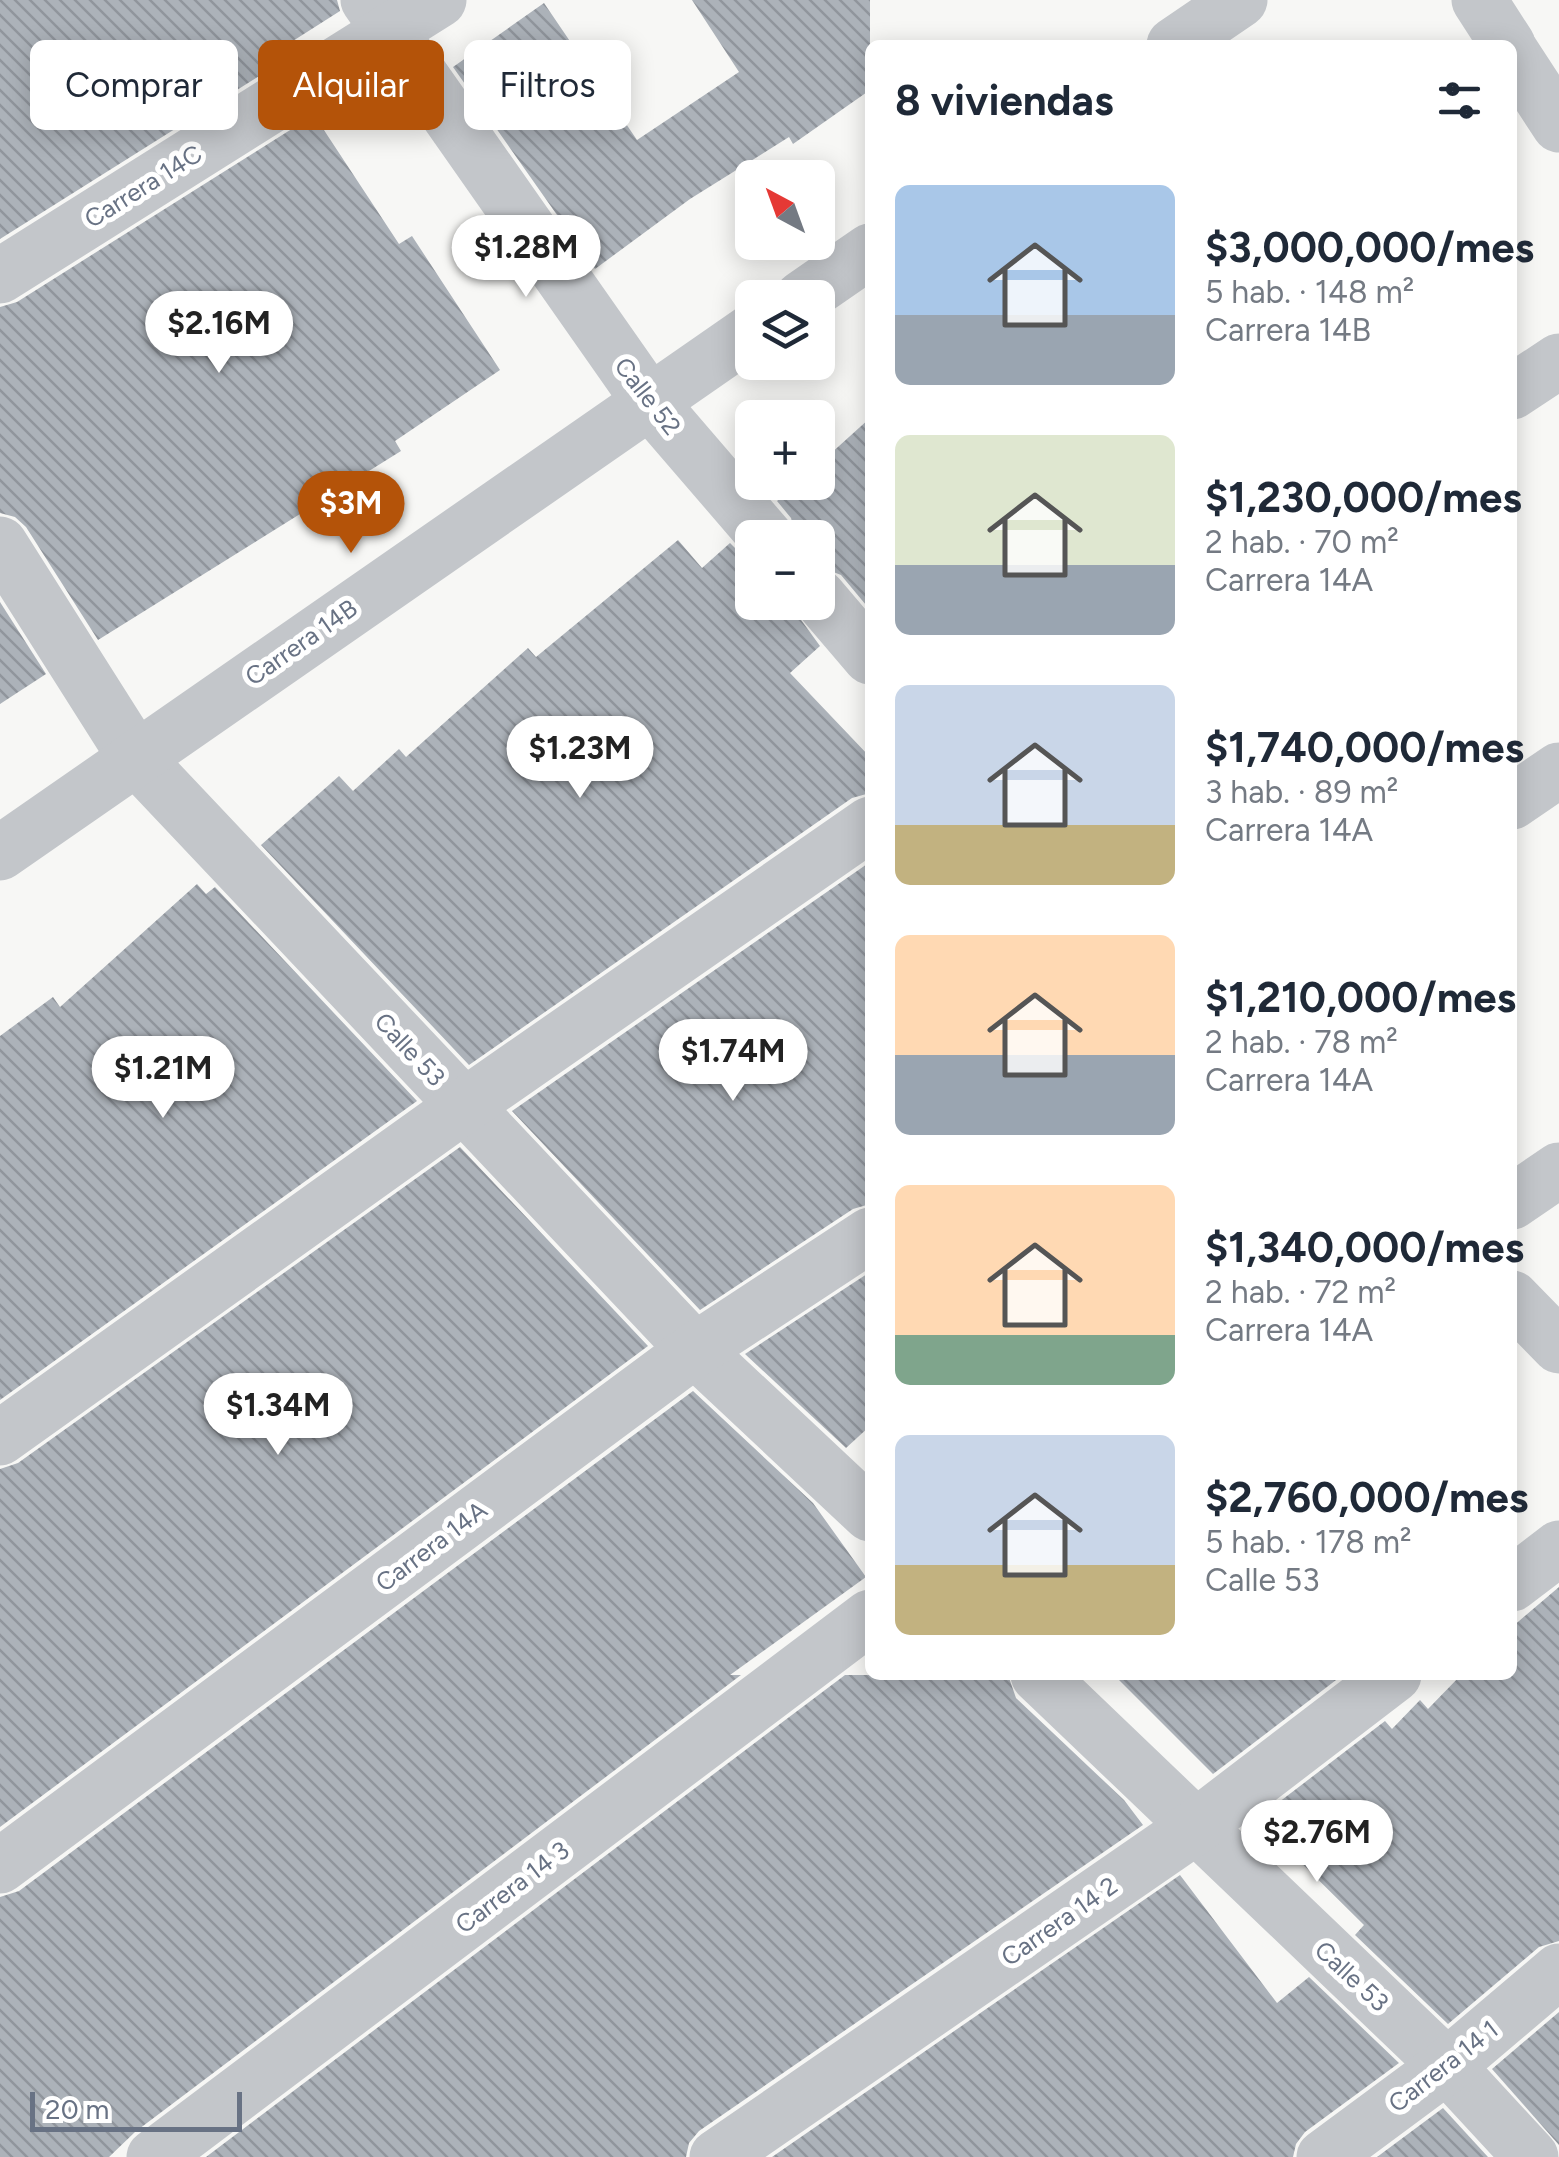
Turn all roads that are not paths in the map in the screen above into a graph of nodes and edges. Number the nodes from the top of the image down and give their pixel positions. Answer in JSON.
{"nodes":[{"id":1,"x":439,"y":0,"type":"edge"},
{"id":2,"x":1240,"y":0,"type":"edge"},
{"id":3,"x":1478,"y":0,"type":"edge"},
{"id":4,"x":379,"y":16,"type":"edge"},
{"id":5,"x":1181,"y":40,"type":"edge"},
{"id":6,"x":1505,"y":40,"type":"edge"},
{"id":7,"x":1517,"y":61,"type":"edge"},
{"id":8,"x":1559,"y":125,"type":"edge"},
{"id":9,"x":865,"y":255,"type":"edge"},
{"id":10,"x":0,"y":276,"type":"edge"},
{"id":11,"x":829,"y":280,"type":"edge"},
{"id":12,"x":735,"y":343,"type":"edge"},
{"id":13,"x":1559,"y":361,"type":"edge"},
{"id":14,"x":1517,"y":389,"type":"edge"},
{"id":15,"x":649,"y":401,"type":"junction"},
{"id":16,"x":751,"y":520,"type":"edge"},
{"id":17,"x":0,"y":544,"type":"edge"},
{"id":18,"x":835,"y":616,"type":"edge"},
{"id":19,"x":865,"y":650,"type":"edge"},
{"id":20,"x":135,"y":757,"type":"junction"},
{"id":21,"x":1559,"y":770,"type":"edge"},
{"id":22,"x":1517,"y":799,"type":"edge"},
{"id":23,"x":865,"y":827,"type":"edge"},
{"id":24,"x":0,"y":853,"type":"edge"},
{"id":25,"x":464,"y":1106,"type":"junction"},
{"id":26,"x":1559,"y":1170,"type":"edge"},
{"id":27,"x":1517,"y":1199,"type":"edge"},
{"id":28,"x":865,"y":1238,"type":"edge"},
{"id":29,"x":1517,"y":1303,"type":"edge"},
{"id":30,"x":1559,"y":1346,"type":"edge"},
{"id":31,"x":695,"y":1350,"type":"junction"},
{"id":32,"x":0,"y":1438,"type":"edge"},
{"id":33,"x":865,"y":1509,"type":"edge"},
{"id":34,"x":1559,"y":1548,"type":"edge"},
{"id":35,"x":1517,"y":1580,"type":"edge"},
{"id":36,"x":865,"y":1621,"type":"edge"},
{"id":37,"x":1043,"y":1680,"type":"edge"},
{"id":38,"x":1387,"y":1680,"type":"edge"},
{"id":39,"x":1194,"y":1828,"type":"junction"},
{"id":40,"x":0,"y":1866,"type":"edge"},
{"id":41,"x":1559,"y":1971,"type":"edge"},
{"id":42,"x":1447,"y":2066,"type":"junction"},
{"id":43,"x":154,"y":2157,"type":"edge"},
{"id":44,"x":717,"y":2157,"type":"edge"},
{"id":45,"x":1324,"y":2157,"type":"edge"},
{"id":46,"x":1531,"y":2157,"type":"edge"}],
"edges":[{"from":1,"to":4,"type":"street","name":"Carrera 14C"},
{"from":2,"to":5,"type":"street"},
{"from":3,"to":6,"type":"street"},
{"from":4,"to":10,"type":"street","name":"Carrera 14C"},
{"from":4,"to":15,"type":"street","name":"Calle 52"},
{"from":7,"to":8,"type":"street"},
{"from":9,"to":11,"type":"street"},
{"from":12,"to":15,"type":"street","name":"Carrera 14B"},
{"from":13,"to":14,"type":"street"},
{"from":15,"to":16,"type":"street","name":"Calle 52"},
{"from":15,"to":20,"type":"street","name":"Carrera 14B"},
{"from":17,"to":20,"type":"street","name":"Calle 53"},
{"from":18,"to":19,"type":"street"},
{"from":20,"to":24,"type":"street","name":"Carrera 14B"},
{"from":20,"to":25,"type":"street","name":"Calle 53"},
{"from":21,"to":22,"type":"street"},
{"from":23,"to":25,"type":"street"},
{"from":25,"to":31,"type":"street","name":"Calle 53"},
{"from":25,"to":32,"type":"street"},
{"from":26,"to":27,"type":"street"},
{"from":28,"to":31,"type":"street","name":"Carrera 14A"},
{"from":29,"to":30,"type":"street"},
{"from":31,"to":33,"type":"street","name":"Calle 53"},
{"from":31,"to":40,"type":"street","name":"Carrera 14A"},
{"from":34,"to":35,"type":"street"},
{"from":36,"to":43,"type":"street","name":"Carrera 14 3"},
{"from":37,"to":39,"type":"street","name":"Calle 53"},
{"from":38,"to":39,"type":"street","name":"Carrera 14 2"},
{"from":39,"to":42,"type":"street","name":"Calle 53"},
{"from":39,"to":44,"type":"street","name":"Carrera 14 2"},
{"from":41,"to":42,"type":"street","name":"Carrera 14 1"},
{"from":42,"to":45,"type":"street","name":"Carrera 14 1"},
{"from":42,"to":46,"type":"street","name":"Calle 53"}]}
